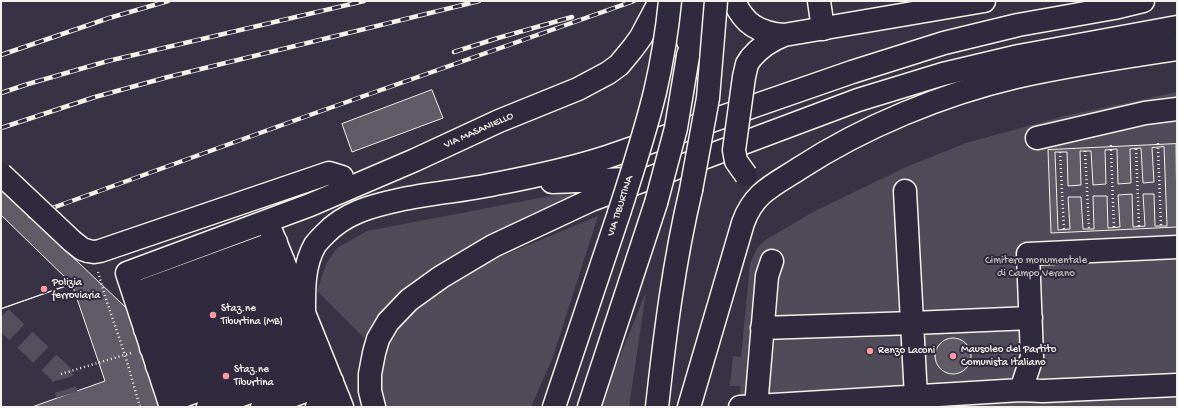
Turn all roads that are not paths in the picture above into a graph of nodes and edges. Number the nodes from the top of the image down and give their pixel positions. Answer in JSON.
{"nodes":[{"id":1,"x":660,"y":1,"type":"edge"},
{"id":2,"x":670,"y":1,"type":"edge"},
{"id":3,"x":683,"y":1,"type":"edge"},
{"id":4,"x":704,"y":1,"type":"edge"},
{"id":5,"x":716,"y":1,"type":"edge"},
{"id":6,"x":734,"y":1,"type":"edge"},
{"id":7,"x":819,"y":1,"type":"edge"},
{"id":8,"x":984,"y":1,"type":"edge"},
{"id":9,"x":1143,"y":1,"type":"edge"},
{"id":10,"x":1177,"y":27,"type":"edge"},
{"id":11,"x":823,"y":29,"type":"junction"},
{"id":12,"x":784,"y":35,"type":"junction"},
{"id":13,"x":1177,"y":49,"type":"edge"},
{"id":14,"x":688,"y":56,"type":"junction"},
{"id":15,"x":1177,"y":109,"type":"edge"},
{"id":16,"x":1037,"y":138,"type":"dead end"},
{"id":17,"x":1,"y":174,"type":"edge"},
{"id":18,"x":659,"y":174,"type":"junction"},
{"id":19,"x":343,"y":177,"type":"junction"},
{"id":20,"x":774,"y":184,"type":"junction"},
{"id":21,"x":494,"y":185,"type":"junction"},
{"id":22,"x":905,"y":191,"type":"dead end"},
{"id":23,"x":424,"y":195,"type":"junction"},
{"id":24,"x":267,"y":220,"type":"junction"},
{"id":25,"x":1177,"y":247,"type":"edge"},
{"id":26,"x":772,"y":261,"type":"dead end"},
{"id":27,"x":1031,"y":318,"type":"junction"},
{"id":28,"x":913,"y":323,"type":"junction"},
{"id":29,"x":762,"y":328,"type":"junction"},
{"id":30,"x":311,"y":329,"type":"edge"},
{"id":31,"x":154,"y":355,"type":"edge"},
{"id":32,"x":569,"y":361,"type":"junction"},
{"id":33,"x":1177,"y":385,"type":"edge"},
{"id":34,"x":1021,"y":390,"type":"junction"},
{"id":35,"x":916,"y":397,"type":"junction"},
{"id":36,"x":1044,"y":399,"type":"edge"},
{"id":37,"x":751,"y":406,"type":"edge"},
{"id":38,"x":208,"y":407,"type":"edge"},
{"id":39,"x":262,"y":407,"type":"edge"},
{"id":40,"x":317,"y":407,"type":"edge"},
{"id":41,"x":374,"y":407,"type":"edge"},
{"id":42,"x":542,"y":407,"type":"edge"},
{"id":43,"x":554,"y":407,"type":"edge"},
{"id":44,"x":589,"y":407,"type":"edge"},
{"id":45,"x":657,"y":407,"type":"edge"},
{"id":46,"x":689,"y":407,"type":"edge"}],
"edges":[{"from":1,"to":19,"type":"main road","name":"VIA MASANIELLO"},
{"from":2,"to":32,"type":"main road","name":"VIA TIBURTINA","bridge":true},
{"from":3,"to":14,"type":"main road"},
{"from":4,"to":14,"type":"main road"},
{"from":5,"to":45,"type":"main road","bridge":true},
{"from":6,"to":12,"type":"main road"},
{"from":7,"to":11,"type":"main road"},
{"from":8,"to":11,"type":"main road"},
{"from":9,"to":21,"type":"main road"},
{"from":10,"to":18,"type":"main road"},
{"from":11,"to":12,"type":"main road"},
{"from":12,"to":20,"type":"main road","bridge":true},
{"from":13,"to":20,"type":"main road"},
{"from":14,"to":44,"type":"main road","bridge":true},
{"from":15,"to":16,"type":"main road"},
{"from":17,"to":19,"type":"main road","bridge":true},
{"from":18,"to":21,"type":"main road"},
{"from":18,"to":41,"type":"main road"},
{"from":19,"to":23,"type":"main road"},
{"from":19,"to":24,"type":"main road","name":"VIA MASANIELLO"},
{"from":20,"to":46,"type":"main road"},
{"from":21,"to":23,"type":"main road"},
{"from":22,"to":28,"type":"main road"},
{"from":23,"to":30,"type":"main road"},
{"from":24,"to":30,"type":"main road"},
{"from":24,"to":31,"type":"main road","name":"VIA MASANIELLO"},
{"from":25,"to":27,"type":"main road"},
{"from":26,"to":29,"type":"main road"},
{"from":27,"to":28,"type":"main road"},
{"from":27,"to":34,"type":"main road"},
{"from":28,"to":29,"type":"main road"},
{"from":28,"to":35,"type":"main road"},
{"from":29,"to":37,"type":"main road"},
{"from":30,"to":31,"type":"main road"},
{"from":30,"to":31,"type":"main road"},
{"from":30,"to":31,"type":"main road"},
{"from":30,"to":31,"type":"main road"},
{"from":30,"to":38,"type":"main road"},
{"from":30,"to":39,"type":"main road"},
{"from":30,"to":40,"type":"main road"},
{"from":32,"to":42,"type":"main road"},
{"from":32,"to":43,"type":"main road","name":"VIA TIBURTINA"},
{"from":33,"to":36,"type":"main road"},
{"from":34,"to":35,"type":"main road"},
{"from":34,"to":36,"type":"main road"},
{"from":35,"to":37,"type":"main road"}]}
